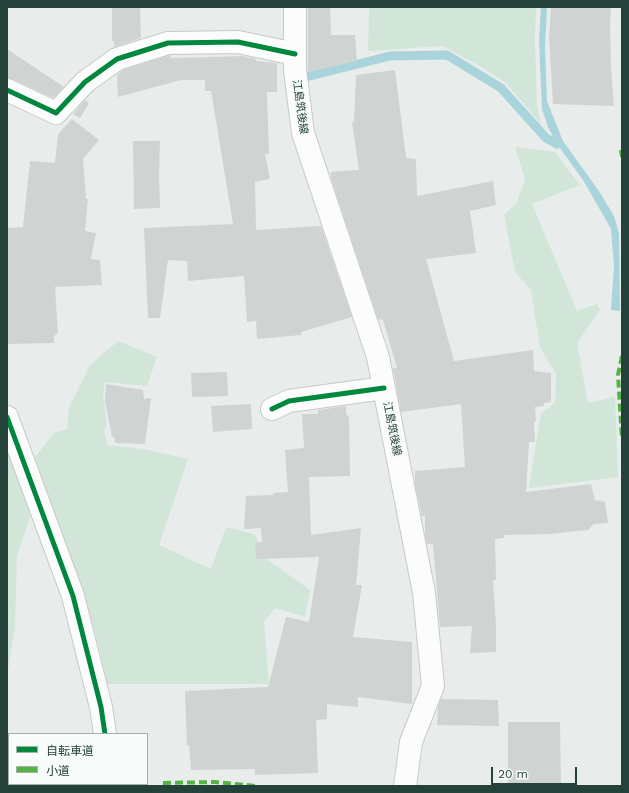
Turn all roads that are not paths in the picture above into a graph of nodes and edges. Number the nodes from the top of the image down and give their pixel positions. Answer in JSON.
{"nodes":[{"id":1,"x":295,"y":7,"type":"edge"},
{"id":2,"x":295,"y":54,"type":"junction"},
{"id":3,"x":7,"y":90,"type":"edge"},
{"id":4,"x":384,"y":388,"type":"junction"},
{"id":5,"x":272,"y":409,"type":"dead end"},
{"id":6,"x":7,"y":417,"type":"edge"},
{"id":7,"x":105,"y":733,"type":"edge"},
{"id":8,"x":405,"y":786,"type":"edge"}],
"edges":[{"from":1,"to":2,"type":"main road","name":"江島筑後線"},
{"from":2,"to":3,"type":"main road"},
{"from":2,"to":4,"type":"main road","name":"江島筑後線"},
{"from":4,"to":5,"type":"main road"},
{"from":4,"to":8,"type":"main road","name":"江島筑後線"},
{"from":6,"to":7,"type":"main road"}]}
